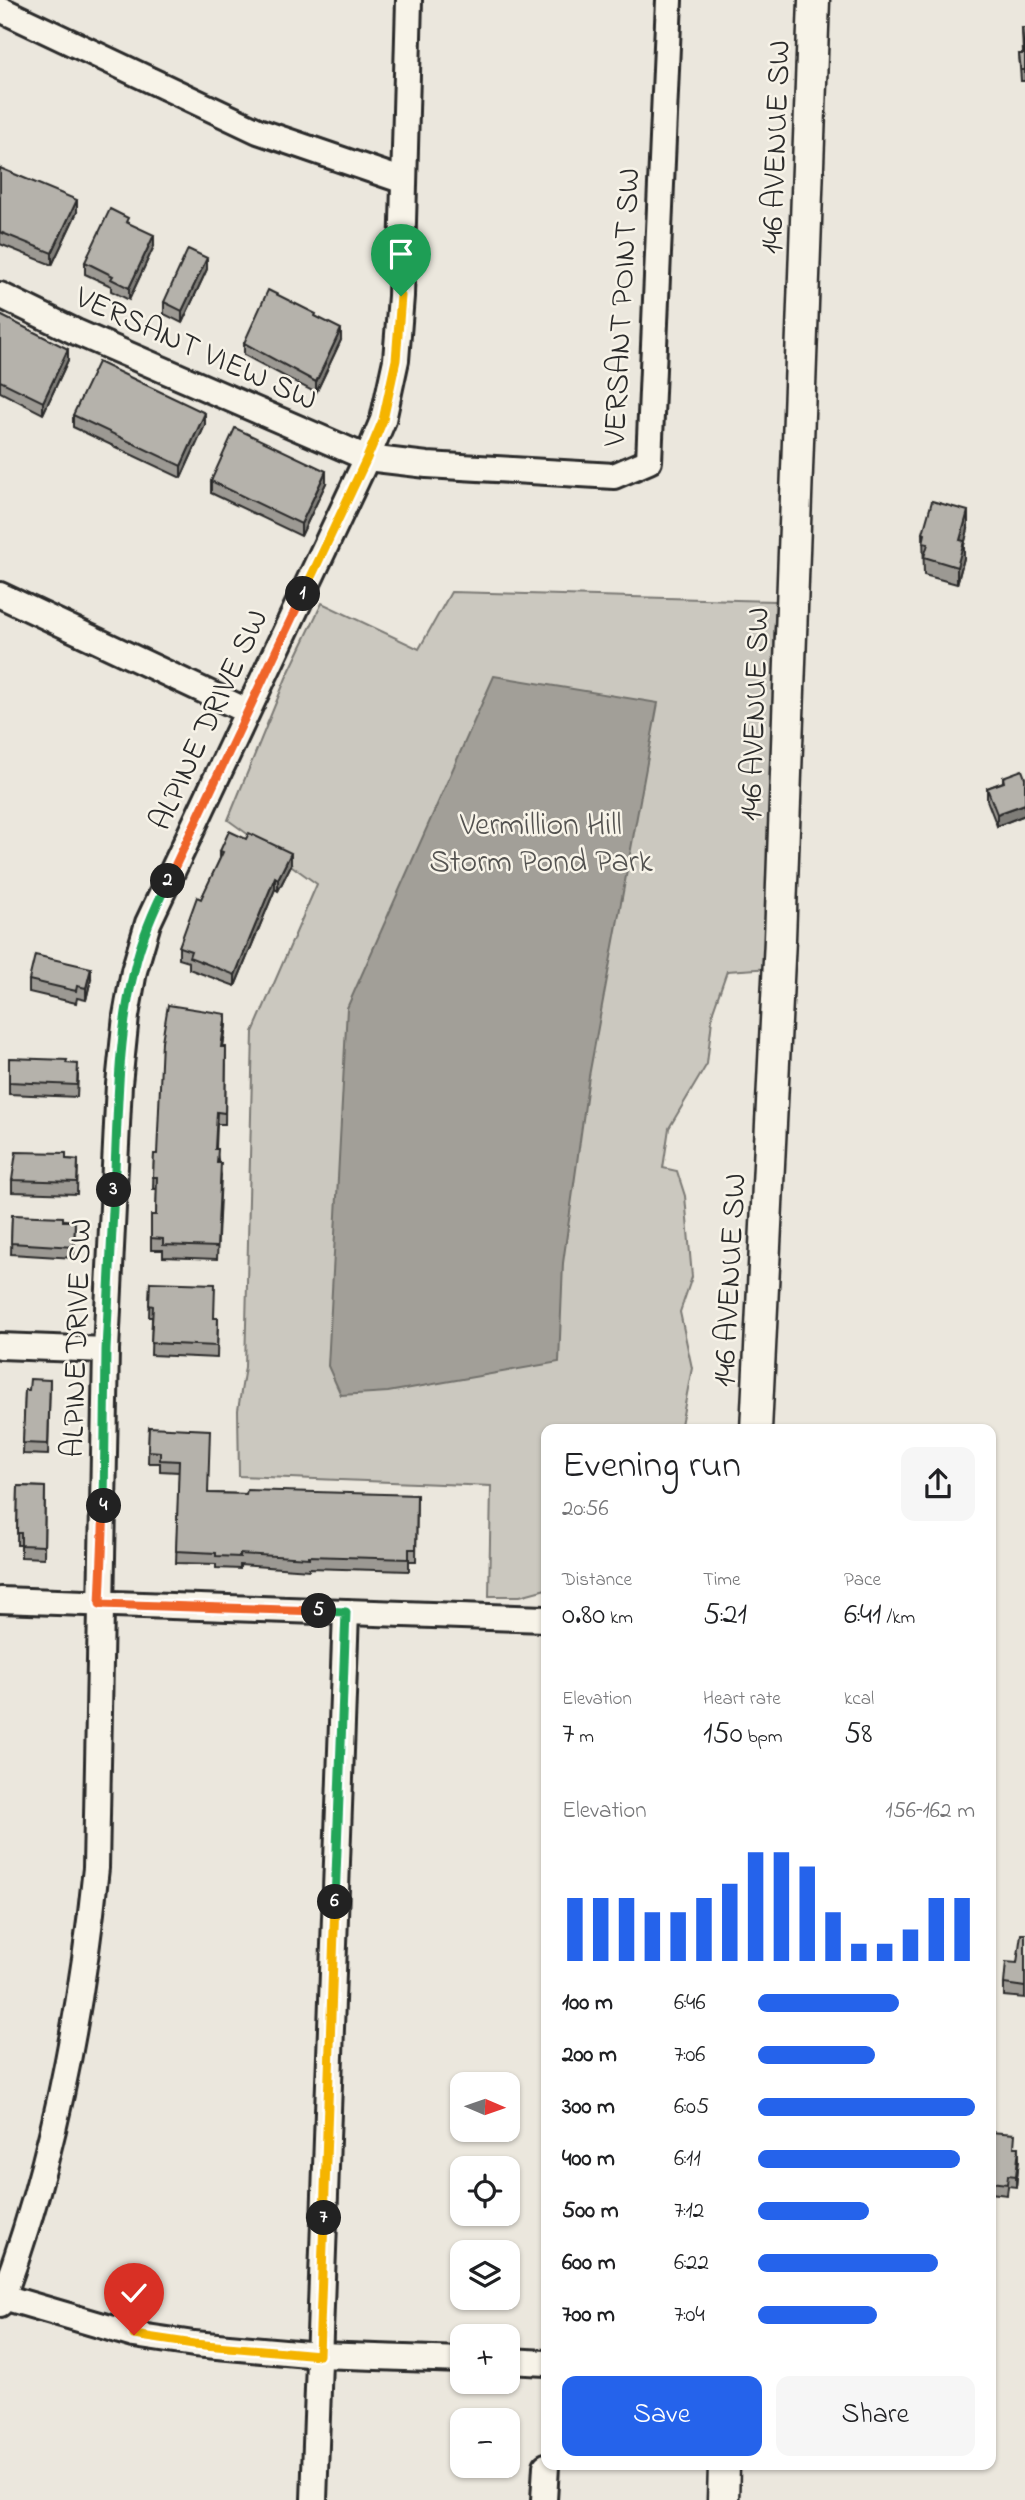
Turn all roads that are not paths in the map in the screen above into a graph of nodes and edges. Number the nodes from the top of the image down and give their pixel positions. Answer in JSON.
{"nodes":[{"id":1,"x":409,"y":0,"type":"edge"},
{"id":2,"x":669,"y":0,"type":"edge"},
{"id":3,"x":814,"y":0,"type":"edge"},
{"id":4,"x":0,"y":9,"type":"edge"},
{"id":5,"x":404,"y":181,"type":"junction"},
{"id":6,"x":0,"y":295,"type":"edge"},
{"id":7,"x":367,"y":458,"type":"junction"},
{"id":8,"x":0,"y":595,"type":"edge"},
{"id":9,"x":247,"y":711,"type":"junction"},
{"id":10,"x":0,"y":1346,"type":"edge"},
{"id":11,"x":106,"y":1350,"type":"junction"},
{"id":12,"x":756,"y":1424,"type":"edge"},
{"id":13,"x":0,"y":1600,"type":"edge"},
{"id":14,"x":100,"y":1604,"type":"junction"},
{"id":15,"x":346,"y":1612,"type":"junction"},
{"id":16,"x":541,"y":1619,"type":"edge"},
{"id":17,"x":1,"y":2299,"type":"edge"},
{"id":18,"x":319,"y":2355,"type":"junction"},
{"id":19,"x":450,"y":2360,"type":"edge"},
{"id":20,"x":520,"y":2362,"type":"edge"},
{"id":21,"x":541,"y":2363,"type":"edge"},
{"id":22,"x":546,"y":2470,"type":"edge"},
{"id":23,"x":724,"y":2470,"type":"edge"},
{"id":24,"x":314,"y":2500,"type":"edge"},
{"id":25,"x":544,"y":2500,"type":"edge"},
{"id":26,"x":723,"y":2500,"type":"edge"}],
"edges":[{"from":1,"to":5,"type":"street","name":"ALPINE DRIVE SW"},
{"from":2,"to":7,"type":"street","name":"VERSANT POINT SW"},
{"from":3,"to":12,"type":"street","name":"146 AVENUE SW"},
{"from":4,"to":5,"type":"street"},
{"from":5,"to":7,"type":"street","name":"ALPINE DRIVE SW"},
{"from":6,"to":7,"type":"street","name":"VERSANT VIEW SW"},
{"from":7,"to":9,"type":"street","name":"ALPINE DRIVE SW"},
{"from":8,"to":9,"type":"street"},
{"from":9,"to":11,"type":"street","name":"ALPINE DRIVE SW"},
{"from":10,"to":11,"type":"street"},
{"from":11,"to":14,"type":"street","name":"ALPINE DRIVE SW"},
{"from":13,"to":14,"type":"street"},
{"from":14,"to":15,"type":"street"},
{"from":14,"to":17,"type":"street","name":"ALPINE DRIVE SW"},
{"from":15,"to":16,"type":"street"},
{"from":15,"to":18,"type":"street"},
{"from":17,"to":18,"type":"street"},
{"from":18,"to":19,"type":"street"},
{"from":18,"to":24,"type":"street"},
{"from":20,"to":21,"type":"street"},
{"from":22,"to":25,"type":"street"},
{"from":23,"to":26,"type":"street"}]}
